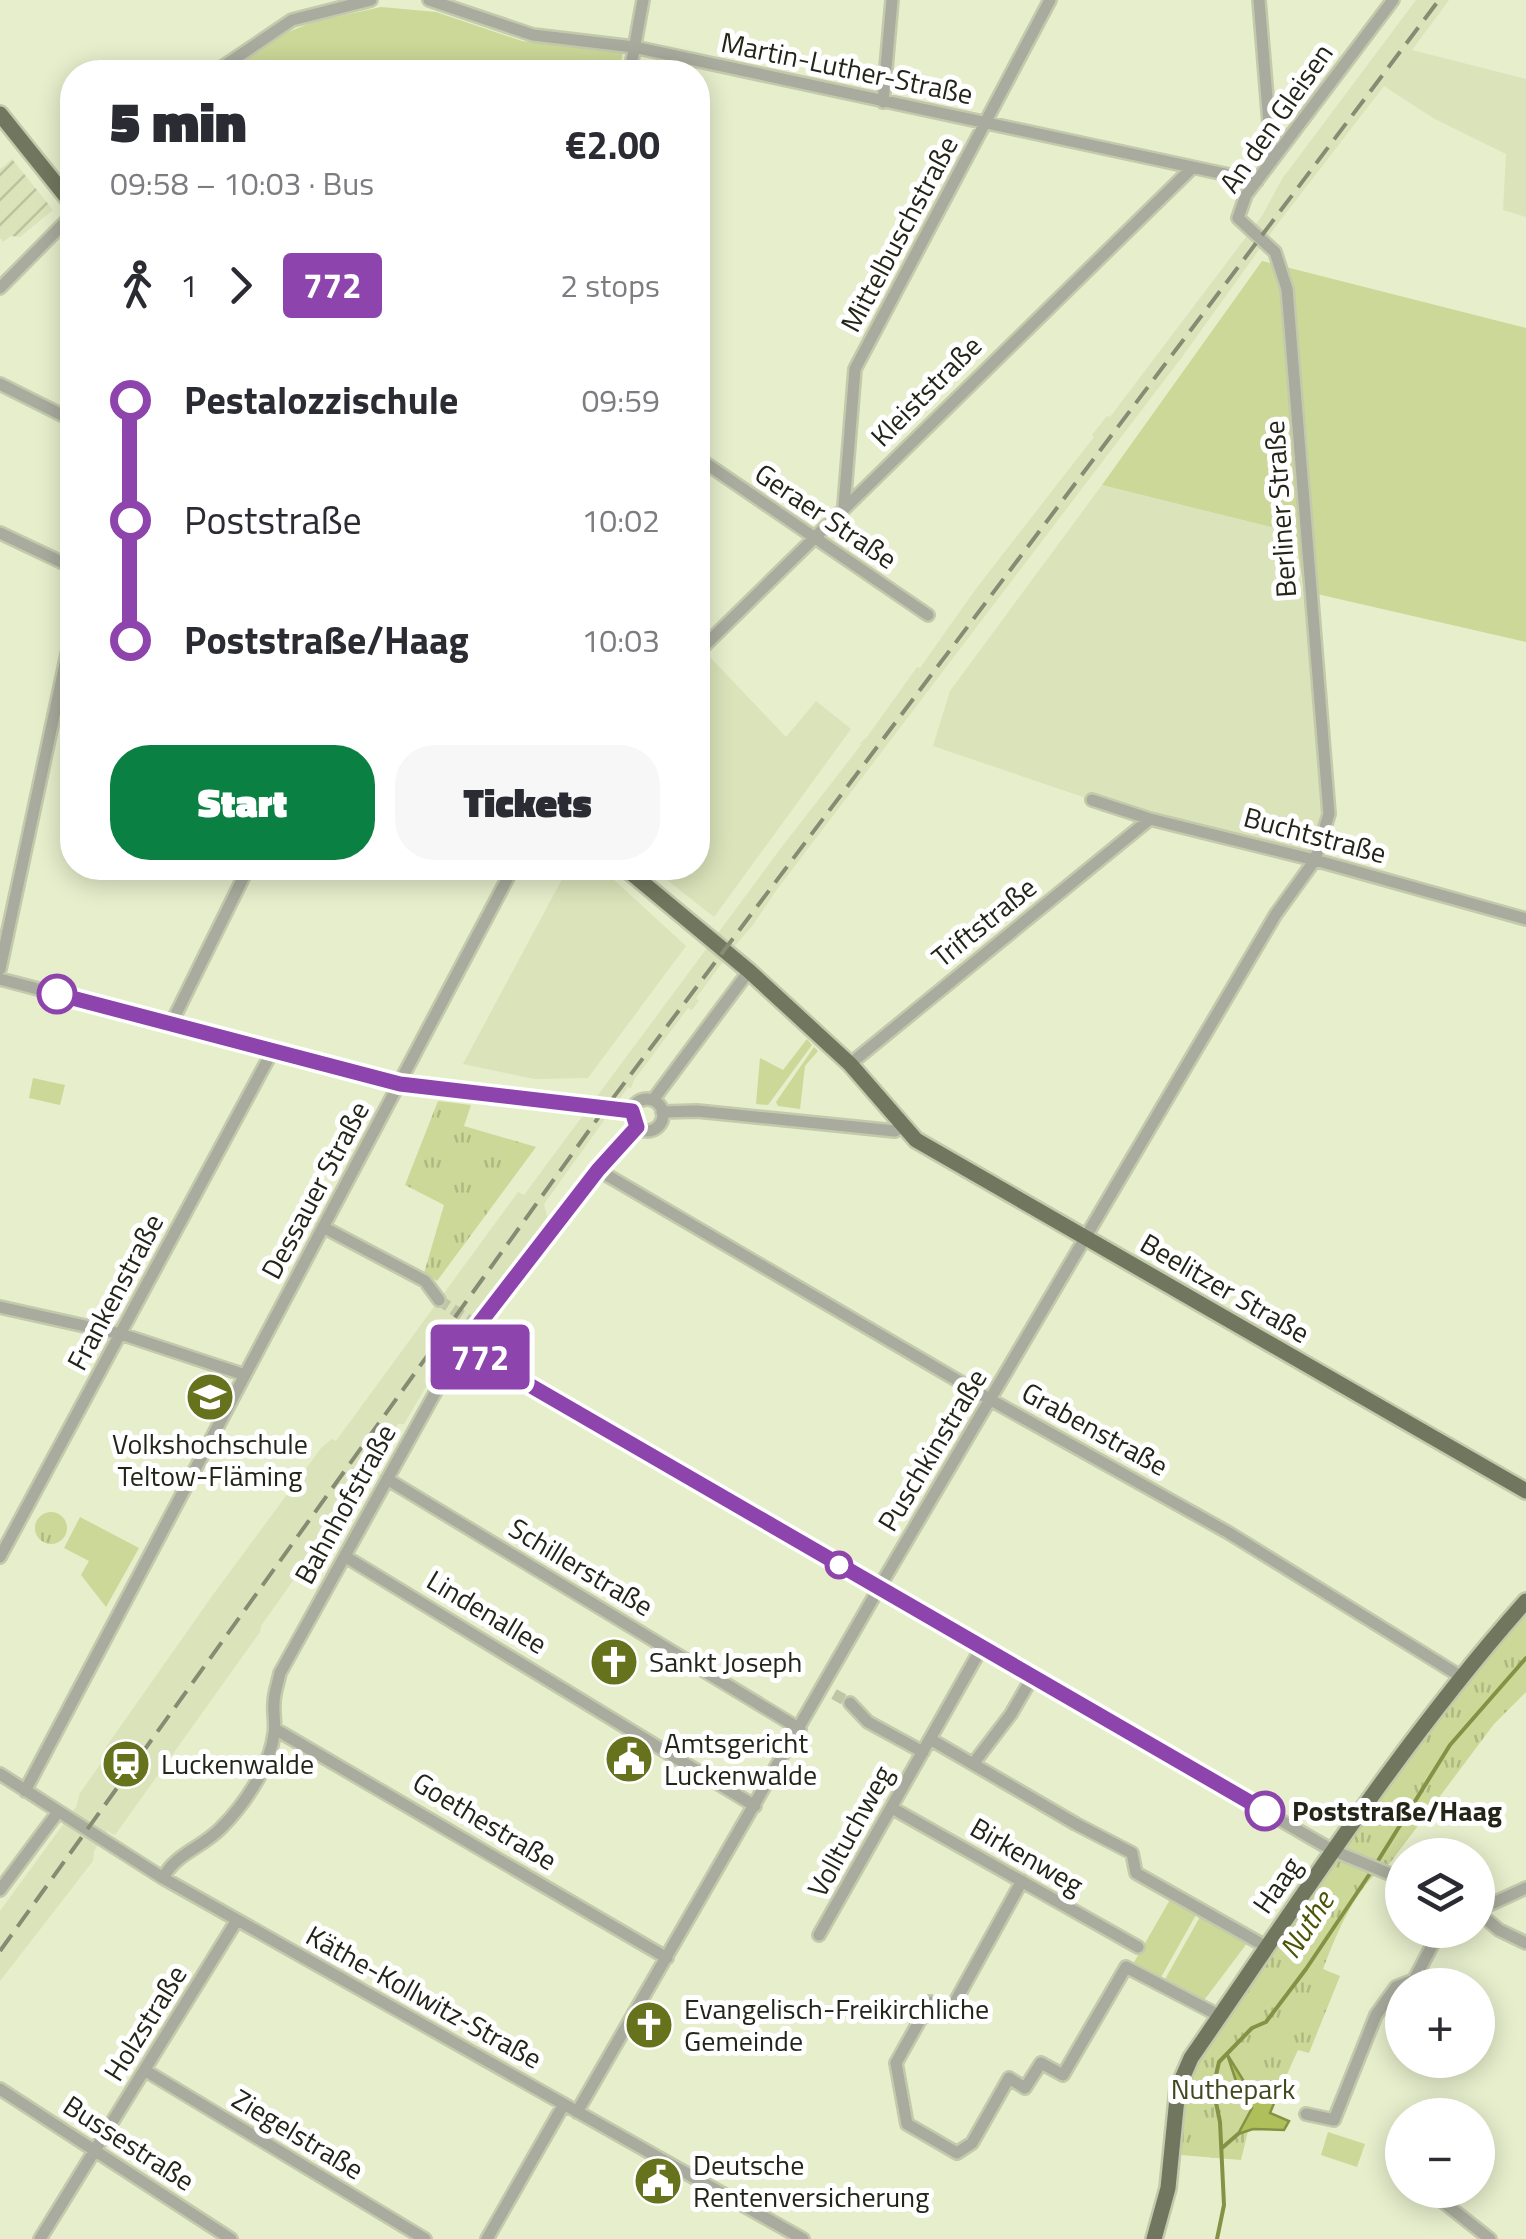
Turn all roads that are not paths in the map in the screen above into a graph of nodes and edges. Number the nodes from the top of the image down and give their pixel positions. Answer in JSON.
{"nodes":[{"id":1,"x":371,"y":0,"type":"edge"},
{"id":2,"x":429,"y":0,"type":"edge"},
{"id":3,"x":643,"y":0,"type":"edge"},
{"id":4,"x":892,"y":0,"type":"edge"},
{"id":5,"x":1050,"y":0,"type":"edge"},
{"id":6,"x":1259,"y":0,"type":"edge"},
{"id":7,"x":1393,"y":0,"type":"edge"},
{"id":8,"x":634,"y":47,"type":"junction"},
{"id":9,"x":233,"y":60,"type":"edge"},
{"id":10,"x":632,"y":60,"type":"edge"},
{"id":11,"x":693,"y":60,"type":"edge"},
{"id":12,"x":710,"y":64,"type":"edge"},
{"id":13,"x":883,"y":102,"type":"junction"},
{"id":14,"x":0,"y":114,"type":"edge"},
{"id":15,"x":986,"y":124,"type":"junction"},
{"id":16,"x":1272,"y":161,"type":"junction"},
{"id":17,"x":1192,"y":168,"type":"junction"},
{"id":18,"x":1257,"y":182,"type":"junction"},
{"id":19,"x":60,"y":189,"type":"edge"},
{"id":20,"x":1238,"y":218,"type":"joint"},
{"id":21,"x":60,"y":227,"type":"edge"},
{"id":22,"x":0,"y":288,"type":"edge"},
{"id":23,"x":0,"y":384,"type":"edge"},
{"id":24,"x":60,"y":414,"type":"edge"},
{"id":25,"x":710,"y":466,"type":"edge"},
{"id":26,"x":844,"y":506,"type":"junction"},
{"id":27,"x":0,"y":533,"type":"edge"},
{"id":28,"x":812,"y":538,"type":"junction"},
{"id":29,"x":60,"y":561,"type":"edge"},
{"id":30,"x":928,"y":615,"type":"dead end"},
{"id":31,"x":710,"y":640,"type":"edge"},
{"id":32,"x":60,"y":688,"type":"edge"},
{"id":33,"x":1092,"y":800,"type":"dead end"},
{"id":34,"x":1329,"y":814,"type":"joint"},
{"id":35,"x":1150,"y":819,"type":"junction"},
{"id":36,"x":1315,"y":860,"type":"junction"},
{"id":37,"x":242,"y":880,"type":"edge"},
{"id":38,"x":507,"y":880,"type":"edge"},
{"id":39,"x":639,"y":880,"type":"edge"},
{"id":40,"x":1526,"y":919,"type":"edge"},
{"id":41,"x":0,"y":968,"type":"edge"},
{"id":42,"x":749,"y":971,"type":"junction"},
{"id":43,"x":0,"y":980,"type":"edge"},
{"id":44,"x":171,"y":1024,"type":"junction"},
{"id":45,"x":273,"y":1050,"type":"junction"},
{"id":46,"x":850,"y":1064,"type":"junction"},
{"id":47,"x":400,"y":1084,"type":"junction"},
{"id":48,"x":653,"y":1100,"type":"junction"},
{"id":49,"x":632,"y":1111,"type":"junction"},
{"id":50,"x":662,"y":1112,"type":"junction"},
{"id":51,"x":902,"y":1126,"type":"junction"},
{"id":52,"x":637,"y":1127,"type":"junction"},
{"id":53,"x":598,"y":1170,"type":"junction"},
{"id":54,"x":323,"y":1227,"type":"junction"},
{"id":55,"x":1087,"y":1239,"type":"junction"},
{"id":56,"x":439,"y":1300,"type":"tunnel mouth"},
{"id":57,"x":0,"y":1307,"type":"edge"},
{"id":58,"x":121,"y":1334,"type":"junction"},
{"id":59,"x":462,"y":1346,"type":"junction"},
{"id":60,"x":245,"y":1376,"type":"junction"},
{"id":61,"x":992,"y":1400,"type":"junction"},
{"id":62,"x":387,"y":1479,"type":"junction"},
{"id":63,"x":1526,"y":1491,"type":"edge"},
{"id":64,"x":346,"y":1556,"type":"junction"},
{"id":65,"x":0,"y":1557,"type":"edge"},
{"id":66,"x":880,"y":1588,"type":"junction"},
{"id":67,"x":1526,"y":1601,"type":"edge"},
{"id":68,"x":982,"y":1647,"type":"junction"},
{"id":69,"x":1033,"y":1676,"type":"junction"},
{"id":70,"x":1460,"y":1676,"type":"junction"},
{"id":71,"x":850,"y":1703,"type":"tunnel mouth"},
{"id":72,"x":276,"y":1728,"type":"junction"},
{"id":73,"x":800,"y":1729,"type":"junction"},
{"id":74,"x":930,"y":1739,"type":"junction"},
{"id":75,"x":923,"y":1752,"type":"junction"},
{"id":76,"x":973,"y":1764,"type":"junction"},
{"id":77,"x":0,"y":1774,"type":"edge"},
{"id":78,"x":24,"y":1791,"type":"junction"},
{"id":79,"x":756,"y":1806,"type":"junction"},
{"id":80,"x":892,"y":1808,"type":"junction"},
{"id":81,"x":58,"y":1812,"type":"junction"},
{"id":82,"x":1332,"y":1850,"type":"junction"},
{"id":83,"x":1385,"y":1872,"type":"edge"},
{"id":84,"x":163,"y":1878,"type":"junction"},
{"id":85,"x":1022,"y":1881,"type":"junction"},
{"id":86,"x":1526,"y":1888,"type":"edge"},
{"id":87,"x":0,"y":1890,"type":"edge"},
{"id":88,"x":1495,"y":1903,"type":"edge"},
{"id":89,"x":238,"y":1920,"type":"junction"},
{"id":90,"x":1495,"y":1927,"type":"edge"},
{"id":91,"x":819,"y":1936,"type":"dead end"},
{"id":92,"x":1526,"y":1942,"type":"edge"},
{"id":93,"x":1265,"y":1946,"type":"junction"},
{"id":94,"x":1138,"y":1947,"type":"dead end"},
{"id":95,"x":1431,"y":1948,"type":"edge"},
{"id":96,"x":667,"y":1958,"type":"junction"},
{"id":97,"x":930,"y":2002,"type":"dead end"},
{"id":98,"x":949,"y":2012,"type":"dead end"},
{"id":99,"x":1220,"y":2016,"type":"junction"},
{"id":100,"x":146,"y":2071,"type":"junction"},
{"id":101,"x":0,"y":2089,"type":"edge"},
{"id":102,"x":564,"y":2104,"type":"junction"},
{"id":103,"x":577,"y":2112,"type":"junction"},
{"id":104,"x":1306,"y":2114,"type":"dead end"},
{"id":105,"x":95,"y":2151,"type":"junction"},
{"id":106,"x":1451,"y":2208,"type":"edge"},
{"id":107,"x":40,"y":2239,"type":"edge"},
{"id":108,"x":231,"y":2239,"type":"edge"},
{"id":109,"x":425,"y":2239,"type":"edge"},
{"id":110,"x":487,"y":2239,"type":"edge"},
{"id":111,"x":803,"y":2239,"type":"edge"},
{"id":112,"x":1154,"y":2239,"type":"edge"},
{"id":113,"x":1490,"y":2239,"type":"edge"}],
"edges":[{"from":1,"to":9,"type":"street"},
{"from":2,"to":8,"type":"street","name":"Martin-Luther-Straße"},
{"from":3,"to":8,"type":"street"},
{"from":4,"to":13,"type":"street"},
{"from":5,"to":15,"type":"street","name":"Mittelbuschstraße"},
{"from":6,"to":16,"type":"street"},
{"from":7,"to":16,"type":"street","name":"An den Gleisen"},
{"from":8,"to":10,"type":"street"},
{"from":8,"to":11,"type":"street","name":"Martin-Luther-Straße"},
{"from":12,"to":13,"type":"street","name":"Martin-Luther-Straße"},
{"from":13,"to":15,"type":"street","name":"Martin-Luther-Straße"},
{"from":14,"to":19,"type":"main road"},
{"from":15,"to":17,"type":"street","name":"Martin-Luther-Straße"},
{"from":15,"to":26,"type":"street","name":"Mittelbuschstraße"},
{"from":16,"to":18,"type":"street","name":"An den Gleisen"},
{"from":17,"to":18,"type":"street","name":"Martin-Luther-Straße"},
{"from":17,"to":26,"type":"street","name":"Kleiststraße"},
{"from":18,"to":20,"type":"street","name":"An den Gleisen"},
{"from":20,"to":34,"type":"street","name":"Berliner Straße"},
{"from":21,"to":22,"type":"street"},
{"from":23,"to":24,"type":"street"},
{"from":25,"to":28,"type":"street","name":"Geraer Straße"},
{"from":26,"to":28,"type":"street","name":"Kleiststraße"},
{"from":27,"to":29,"type":"street"},
{"from":28,"to":30,"type":"street","name":"Geraer Straße"},
{"from":28,"to":31,"type":"street","name":"Kleiststraße"},
{"from":32,"to":41,"type":"street"},
{"from":33,"to":35,"type":"street","name":"Buchtstraße"},
{"from":34,"to":36,"type":"street","name":"Puschkinstraße"},
{"from":35,"to":36,"type":"street","name":"Buchtstraße"},
{"from":35,"to":46,"type":"street","name":"Triftstraße"},
{"from":36,"to":40,"type":"street","name":"Buchtstraße"},
{"from":36,"to":55,"type":"street","name":"Puschkinstraße"},
{"from":37,"to":44,"type":"street"},
{"from":38,"to":47,"type":"street","name":"Dessauer Straße"},
{"from":39,"to":42,"type":"main road","name":"Beelitzer Straße"},
{"from":42,"to":46,"type":"main road","name":"Beelitzer Straße"},
{"from":42,"to":48,"type":"street"},
{"from":43,"to":44,"type":"street"},
{"from":44,"to":45,"type":"street"},
{"from":45,"to":47,"type":"street"},
{"from":45,"to":58,"type":"street","name":"Frankenstraße"},
{"from":46,"to":51,"type":"main road","name":"Beelitzer Straße"},
{"from":47,"to":49,"type":"street"},
{"from":47,"to":54,"type":"street","name":"Dessauer Straße"},
{"from":48,"to":49,"type":"street"},
{"from":48,"to":50,"type":"street"},
{"from":49,"to":52,"type":"street"},
{"from":50,"to":51,"type":"street"},
{"from":50,"to":52,"type":"street"},
{"from":51,"to":55,"type":"main road","name":"Beelitzer Straße"},
{"from":52,"to":53,"type":"street","name":"Bahnhofstraße"},
{"from":53,"to":59,"type":"street","name":"Bahnhofstraße"},
{"from":53,"to":61,"type":"street","name":"Grabenstraße"},
{"from":54,"to":56,"type":"street"},
{"from":54,"to":60,"type":"street","name":"Dessauer Straße"},
{"from":55,"to":61,"type":"street","name":"Puschkinstraße"},
{"from":55,"to":63,"type":"main road","name":"Beelitzer Straße"},
{"from":57,"to":58,"type":"street"},
{"from":58,"to":60,"type":"street"},
{"from":58,"to":65,"type":"street","name":"Frankenstraße"},
{"from":59,"to":62,"type":"street","name":"Bahnhofstraße"},
{"from":59,"to":66,"type":"street"},
{"from":60,"to":78,"type":"street","name":"Dessauer Straße"},
{"from":61,"to":66,"type":"street","name":"Puschkinstraße"},
{"from":61,"to":70,"type":"street","name":"Grabenstraße"},
{"from":62,"to":64,"type":"street","name":"Bahnhofstraße"},
{"from":62,"to":73,"type":"street","name":"Schillerstraße"},
{"from":64,"to":72,"type":"street","name":"Bahnhofstraße"},
{"from":64,"to":79,"type":"street","name":"Lindenallee"},
{"from":66,"to":68,"type":"street"},
{"from":66,"to":73,"type":"street","name":"Puschkinstraße"},
{"from":67,"to":70,"type":"main road","name":"Haag"},
{"from":68,"to":69,"type":"street"},
{"from":68,"to":74,"type":"street","name":"Volltuchweg"},
{"from":69,"to":76,"type":"street"},
{"from":69,"to":82,"type":"street"},
{"from":70,"to":82,"type":"main road","name":"Haag"},
{"from":71,"to":75,"type":"street","name":"Volltuchweg"},
{"from":72,"to":84,"type":"street","name":"Bahnhofstraße"},
{"from":72,"to":96,"type":"street","name":"Goethestraße"},
{"from":73,"to":79,"type":"street","name":"Puschkinstraße"},
{"from":74,"to":75,"type":"street","name":"Volltuchweg"},
{"from":74,"to":76,"type":"street"},
{"from":75,"to":80,"type":"street","name":"Volltuchweg"},
{"from":76,"to":93,"type":"street"},
{"from":77,"to":78,"type":"street","name":"Käthe-Kollwitz-Straße"},
{"from":78,"to":81,"type":"street","name":"Käthe-Kollwitz-Straße"},
{"from":79,"to":96,"type":"street","name":"Puschkinstraße"},
{"from":80,"to":85,"type":"street","name":"Birkenweg"},
{"from":80,"to":91,"type":"street","name":"Volltuchweg"},
{"from":81,"to":84,"type":"street","name":"Käthe-Kollwitz-Straße"},
{"from":81,"to":87,"type":"street"},
{"from":82,"to":83,"type":"street"},
{"from":82,"to":93,"type":"main road","name":"Haag"},
{"from":84,"to":89,"type":"street","name":"Käthe-Kollwitz-Straße"},
{"from":85,"to":94,"type":"street","name":"Birkenweg"},
{"from":85,"to":98,"type":"street"},
{"from":86,"to":88,"type":"street"},
{"from":89,"to":100,"type":"street","name":"Holzstraße"},
{"from":89,"to":102,"type":"street","name":"Käthe-Kollwitz-Straße"},
{"from":90,"to":92,"type":"street"},
{"from":93,"to":99,"type":"main road","name":"Haag"},
{"from":95,"to":104,"type":"street"},
{"from":96,"to":103,"type":"street","name":"Puschkinstraße"},
{"from":97,"to":99,"type":"street"},
{"from":99,"to":112,"type":"main road","name":"Haag"},
{"from":100,"to":105,"type":"street","name":"Holzstraße"},
{"from":100,"to":109,"type":"street","name":"Ziegelstraße"},
{"from":101,"to":105,"type":"street","name":"Bussestraße"},
{"from":102,"to":103,"type":"street","name":"Käthe-Kollwitz-Straße"},
{"from":102,"to":110,"type":"street"},
{"from":103,"to":111,"type":"street","name":"Käthe-Kollwitz-Straße"},
{"from":105,"to":107,"type":"street","name":"Holzstraße"},
{"from":105,"to":108,"type":"street","name":"Bussestraße"},
{"from":106,"to":113,"type":"street"}]}
